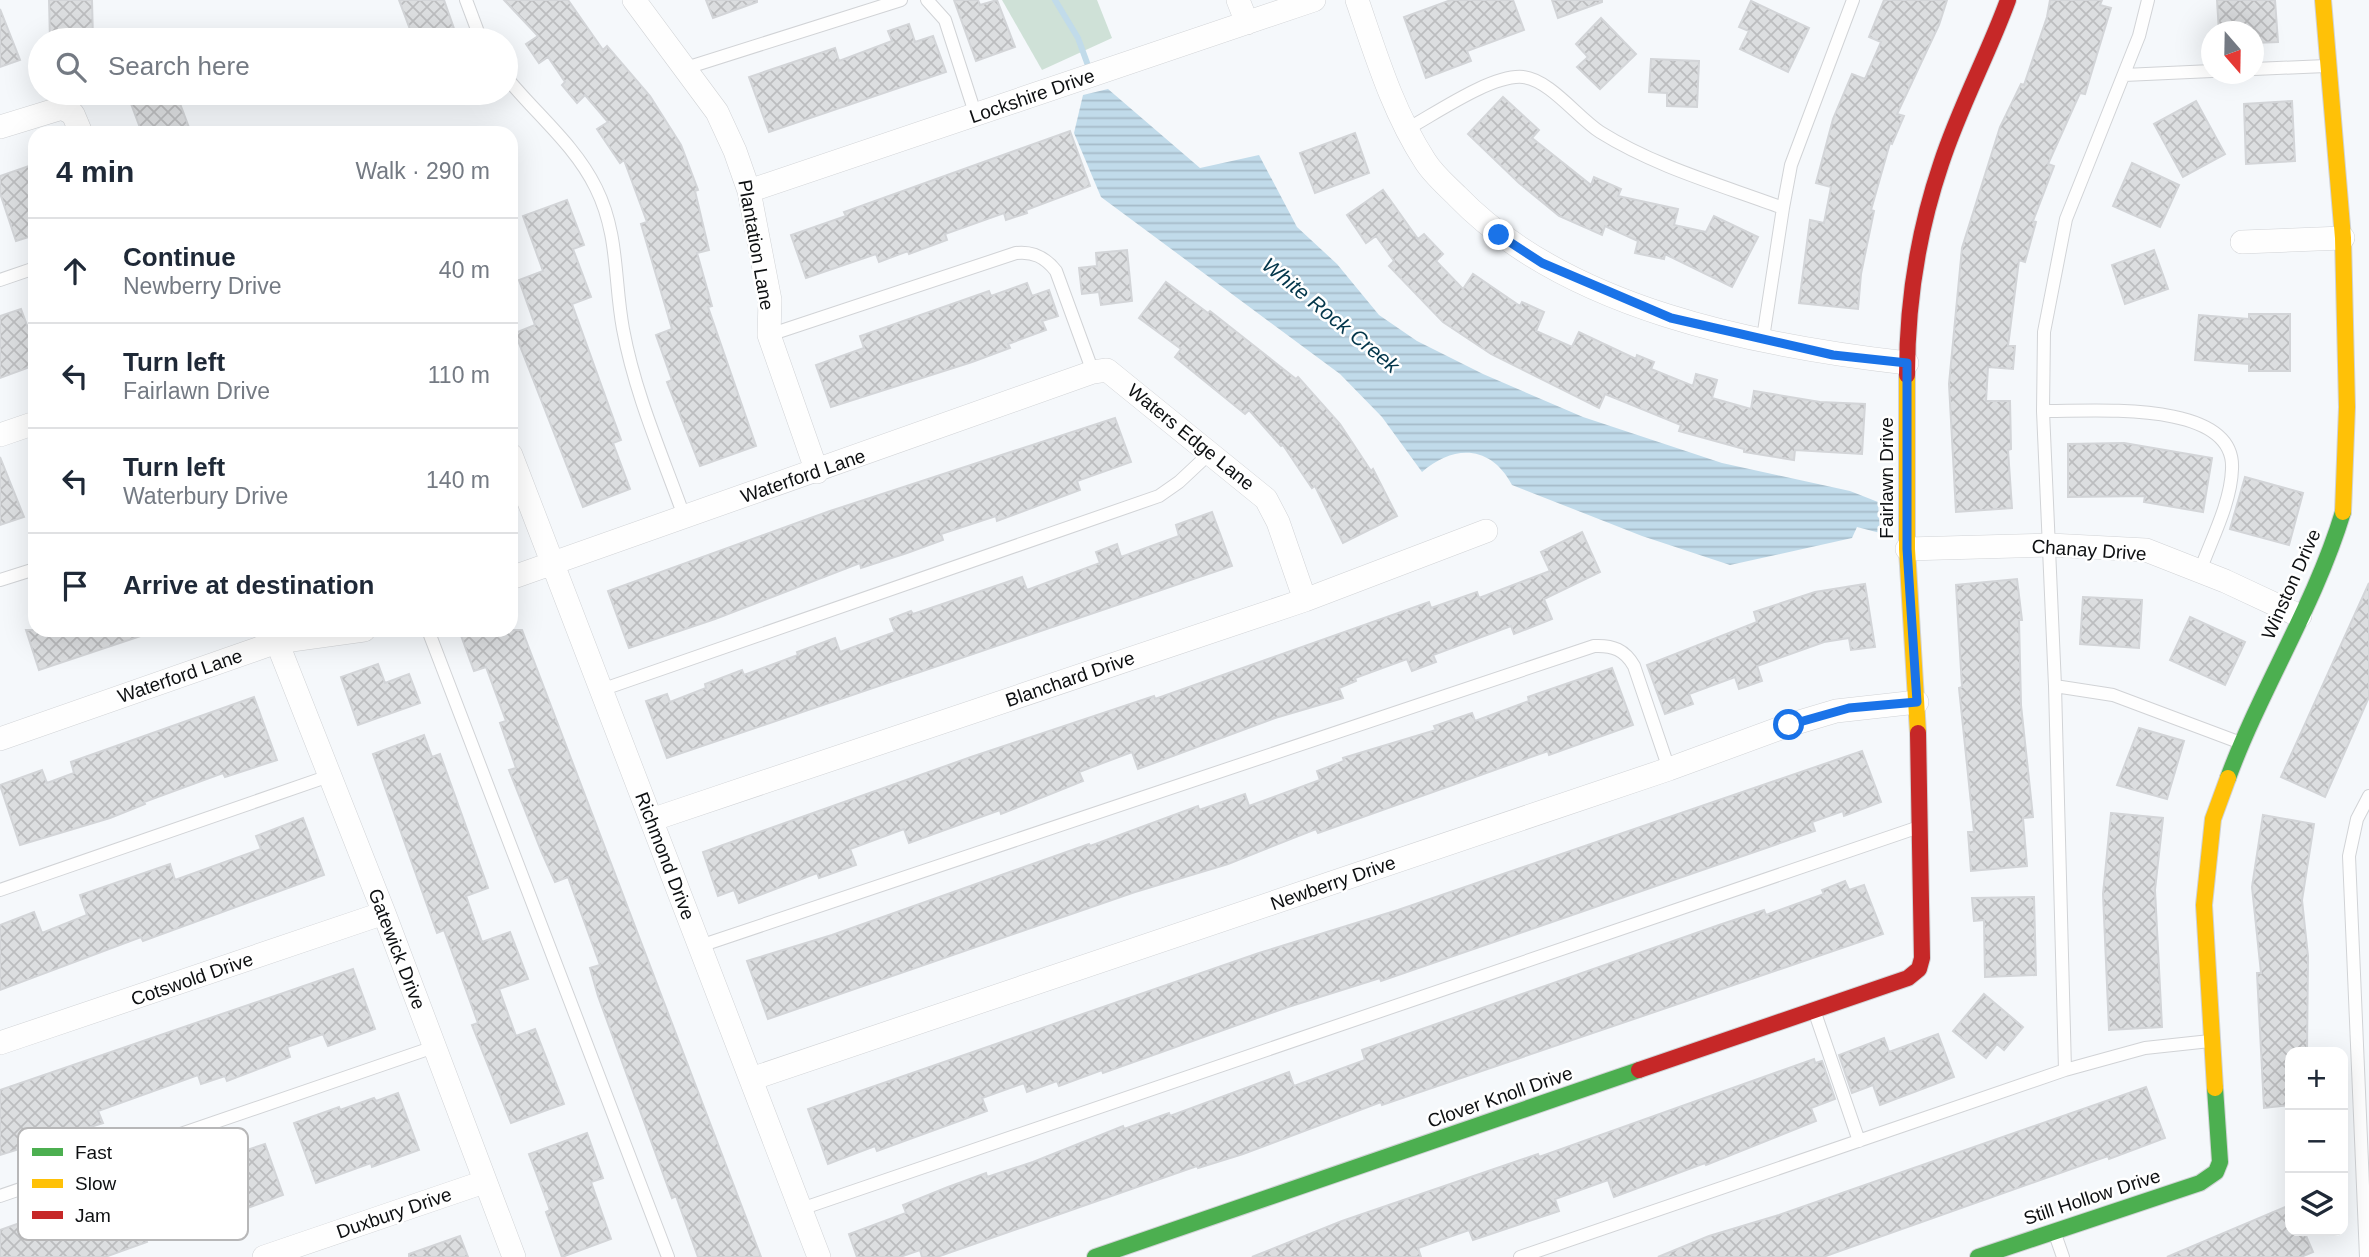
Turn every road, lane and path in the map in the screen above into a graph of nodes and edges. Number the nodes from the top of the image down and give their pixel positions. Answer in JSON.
{"nodes":[{"id":1,"x":466,"y":0,"type":"edge"},
{"id":2,"x":634,"y":0,"type":"edge"},
{"id":3,"x":901,"y":0,"type":"edge"},
{"id":4,"x":927,"y":0,"type":"edge"},
{"id":5,"x":1238,"y":0,"type":"edge"},
{"id":6,"x":1314,"y":0,"type":"edge"},
{"id":7,"x":1357,"y":0,"type":"edge"},
{"id":8,"x":1853,"y":0,"type":"edge"},
{"id":9,"x":2008,"y":0,"type":"edge"},
{"id":10,"x":2148,"y":0,"type":"edge"},
{"id":11,"x":2323,"y":0,"type":"edge"},
{"id":12,"x":1247,"y":23,"type":"junction"},
{"id":13,"x":476,"y":28,"type":"edge"},
{"id":14,"x":2326,"y":66,"type":"junction"},
{"id":15,"x":685,"y":68,"type":"junction"},
{"id":16,"x":2264,"y":69,"type":"edge"},
{"id":17,"x":2201,"y":71,"type":"edge"},
{"id":18,"x":2124,"y":75,"type":"junction"},
{"id":19,"x":518,"y":91,"type":"edge"},
{"id":20,"x":976,"y":116,"type":"junction"},
{"id":21,"x":78,"y":126,"type":"edge"},
{"id":22,"x":0,"y":127,"type":"edge"},
{"id":23,"x":1407,"y":129,"type":"junction"},
{"id":24,"x":749,"y":191,"type":"junction"},
{"id":25,"x":1783,"y":208,"type":"junction"},
{"id":26,"x":2343,"y":238,"type":"junction"},
{"id":27,"x":2242,"y":242,"type":"dead end"},
{"id":28,"x":28,"y":270,"type":"edge"},
{"id":29,"x":0,"y":280,"type":"edge"},
{"id":30,"x":769,"y":335,"type":"junction"},
{"id":31,"x":1763,"y":338,"type":"junction"},
{"id":32,"x":1907,"y":363,"type":"junction"},
{"id":33,"x":1093,"y":372,"type":"junction"},
{"id":34,"x":2043,"y":411,"type":"junction"},
{"id":35,"x":28,"y":425,"type":"edge"},
{"id":36,"x":0,"y":435,"type":"edge"},
{"id":37,"x":1210,"y":453,"type":"junction"},
{"id":38,"x":817,"y":472,"type":"junction"},
{"id":39,"x":518,"y":474,"type":"edge"},
{"id":40,"x":684,"y":516,"type":"junction"},
{"id":41,"x":1486,"y":531,"type":"dead end"},
{"id":42,"x":2050,"y":545,"type":"junction"},
{"id":43,"x":1907,"y":549,"type":"junction"},
{"id":44,"x":552,"y":564,"type":"junction"},
{"id":45,"x":28,"y":571,"type":"edge"},
{"id":46,"x":2200,"y":571,"type":"junction"},
{"id":47,"x":518,"y":576,"type":"edge"},
{"id":48,"x":0,"y":580,"type":"edge"},
{"id":49,"x":1305,"y":600,"type":"junction"},
{"id":50,"x":2301,"y":616,"type":"junction"},
{"id":51,"x":313,"y":637,"type":"edge"},
{"id":52,"x":431,"y":637,"type":"edge"},
{"id":53,"x":277,"y":642,"type":"junction"},
{"id":54,"x":2055,"y":686,"type":"junction"},
{"id":55,"x":601,"y":691,"type":"junction"},
{"id":56,"x":1917,"y":702,"type":"junction"},
{"id":57,"x":0,"y":739,"type":"edge"},
{"id":58,"x":2241,"y":743,"type":"junction"},
{"id":59,"x":1669,"y":769,"type":"junction"},
{"id":60,"x":329,"y":776,"type":"junction"},
{"id":61,"x":2369,"y":796,"type":"edge"},
{"id":62,"x":651,"y":820,"type":"junction"},
{"id":63,"x":1919,"y":827,"type":"junction"},
{"id":64,"x":0,"y":890,"type":"edge"},
{"id":65,"x":384,"y":914,"type":"junction"},
{"id":66,"x":700,"y":946,"type":"junction"},
{"id":67,"x":1916,"y":972,"type":"joint"},
{"id":68,"x":1813,"y":1010,"type":"junction"},
{"id":69,"x":2212,"y":1041,"type":"junction"},
{"id":70,"x":0,"y":1043,"type":"edge"},
{"id":71,"x":434,"y":1047,"type":"junction"},
{"id":72,"x":2065,"y":1070,"type":"junction"},
{"id":73,"x":751,"y":1079,"type":"junction"},
{"id":74,"x":198,"y":1128,"type":"edge"},
{"id":75,"x":1859,"y":1140,"type":"junction"},
{"id":76,"x":2216,"y":1172,"type":"joint"},
{"id":77,"x":484,"y":1182,"type":"junction"},
{"id":78,"x":18,"y":1190,"type":"edge"},
{"id":79,"x":0,"y":1196,"type":"edge"},
{"id":80,"x":801,"y":1209,"type":"junction"},
{"id":81,"x":2054,"y":1231,"type":"junction"},
{"id":82,"x":264,"y":1257,"type":"edge"},
{"id":83,"x":514,"y":1257,"type":"edge"},
{"id":84,"x":668,"y":1257,"type":"edge"},
{"id":85,"x":819,"y":1257,"type":"edge"},
{"id":86,"x":1095,"y":1257,"type":"edge"},
{"id":87,"x":1520,"y":1257,"type":"edge"},
{"id":88,"x":1978,"y":1257,"type":"edge"},
{"id":89,"x":2063,"y":1257,"type":"edge"},
{"id":90,"x":2366,"y":1257,"type":"edge"}],
"edges":[{"from":1,"to":13,"type":"lane"},
{"from":2,"to":15,"type":"street","name":"Plantation Lane"},
{"from":3,"to":15,"type":"lane"},
{"from":4,"to":20,"type":"lane"},
{"from":5,"to":12,"type":"street"},
{"from":6,"to":12,"type":"street","name":"Lockshire Drive"},
{"from":7,"to":23,"type":"street"},
{"from":8,"to":25,"type":"lane"},
{"from":9,"to":32,"type":"street","name":"Fairlawn Drive"},
{"from":10,"to":18,"type":"lane"},
{"from":11,"to":14,"type":"street","name":"Winston Drive"},
{"from":12,"to":20,"type":"street","name":"Lockshire Drive"},
{"from":14,"to":16,"type":"lane"},
{"from":14,"to":26,"type":"street","name":"Winston Drive"},
{"from":15,"to":24,"type":"street","name":"Plantation Lane"},
{"from":17,"to":18,"type":"lane"},
{"from":18,"to":34,"type":"lane"},
{"from":19,"to":40,"type":"lane"},
{"from":20,"to":24,"type":"street","name":"Lockshire Drive"},
{"from":21,"to":22,"type":"street"},
{"from":23,"to":25,"type":"lane"},
{"from":23,"to":31,"type":"street"},
{"from":24,"to":30,"type":"street","name":"Plantation Lane"},
{"from":25,"to":31,"type":"lane"},
{"from":26,"to":27,"type":"street"},
{"from":26,"to":50,"type":"street","name":"Winston Drive"},
{"from":28,"to":29,"type":"lane"},
{"from":30,"to":33,"type":"lane"},
{"from":30,"to":38,"type":"street","name":"Plantation Lane"},
{"from":31,"to":32,"type":"street"},
{"from":32,"to":43,"type":"street","name":"Fairlawn Drive"},
{"from":33,"to":37,"type":"street","name":"Waters Edge Lane"},
{"from":33,"to":38,"type":"street","name":"Waterford Lane"},
{"from":34,"to":42,"type":"lane"},
{"from":34,"to":46,"type":"lane"},
{"from":35,"to":36,"type":"street"},
{"from":37,"to":49,"type":"street","name":"Waters Edge Lane"},
{"from":37,"to":55,"type":"lane"},
{"from":38,"to":40,"type":"street","name":"Waterford Lane"},
{"from":39,"to":44,"type":"street","name":"Richmond Drive"},
{"from":40,"to":44,"type":"street","name":"Waterford Lane"},
{"from":41,"to":49,"type":"street","name":"Blanchard Drive"},
{"from":42,"to":43,"type":"street","name":"Chanay Drive"},
{"from":42,"to":46,"type":"street","name":"Chanay Drive"},
{"from":42,"to":54,"type":"lane"},
{"from":43,"to":56,"type":"street","name":"Fairlawn Drive"},
{"from":44,"to":47,"type":"street","name":"Waterford Lane"},
{"from":44,"to":55,"type":"street","name":"Richmond Drive"},
{"from":45,"to":48,"type":"lane"},
{"from":46,"to":50,"type":"street","name":"Chanay Drive"},
{"from":49,"to":62,"type":"street","name":"Blanchard Drive"},
{"from":50,"to":58,"type":"street","name":"Winston Drive"},
{"from":51,"to":53,"type":"street","name":"Waterford Lane"},
{"from":52,"to":84,"type":"lane"},
{"from":53,"to":57,"type":"street","name":"Waterford Lane"},
{"from":53,"to":60,"type":"street","name":"Gatewick Drive"},
{"from":54,"to":58,"type":"lane"},
{"from":54,"to":72,"type":"lane"},
{"from":55,"to":62,"type":"street","name":"Richmond Drive"},
{"from":56,"to":59,"type":"street","name":"Newberry Drive"},
{"from":56,"to":63,"type":"street","name":"Fairlawn Drive"},
{"from":58,"to":69,"type":"street","name":"Winston Drive"},
{"from":59,"to":66,"type":"lane"},
{"from":59,"to":73,"type":"street","name":"Newberry Drive"},
{"from":60,"to":64,"type":"lane"},
{"from":60,"to":65,"type":"street","name":"Gatewick Drive"},
{"from":61,"to":90,"type":"lane"},
{"from":62,"to":66,"type":"street","name":"Richmond Drive"},
{"from":63,"to":67,"type":"street","name":"Fairlawn Drive"},
{"from":63,"to":80,"type":"lane"},
{"from":65,"to":70,"type":"street","name":"Cotswold Drive"},
{"from":65,"to":71,"type":"street","name":"Gatewick Drive"},
{"from":66,"to":73,"type":"street","name":"Richmond Drive"},
{"from":67,"to":68,"type":"street","name":"Clover Knoll Drive"},
{"from":68,"to":75,"type":"lane"},
{"from":68,"to":86,"type":"street","name":"Clover Knoll Drive"},
{"from":69,"to":72,"type":"lane"},
{"from":69,"to":76,"type":"street","name":"Winston Drive"},
{"from":71,"to":74,"type":"lane"},
{"from":71,"to":77,"type":"street","name":"Gatewick Drive"},
{"from":72,"to":75,"type":"lane"},
{"from":73,"to":80,"type":"street","name":"Richmond Drive"},
{"from":75,"to":87,"type":"lane"},
{"from":76,"to":81,"type":"street","name":"Still Hollow Drive"},
{"from":77,"to":82,"type":"street","name":"Duxbury Drive"},
{"from":77,"to":83,"type":"street","name":"Gatewick Drive"},
{"from":78,"to":79,"type":"lane"},
{"from":80,"to":85,"type":"street","name":"Richmond Drive"},
{"from":81,"to":88,"type":"street","name":"Still Hollow Drive"},
{"from":81,"to":89,"type":"lane"}]}
